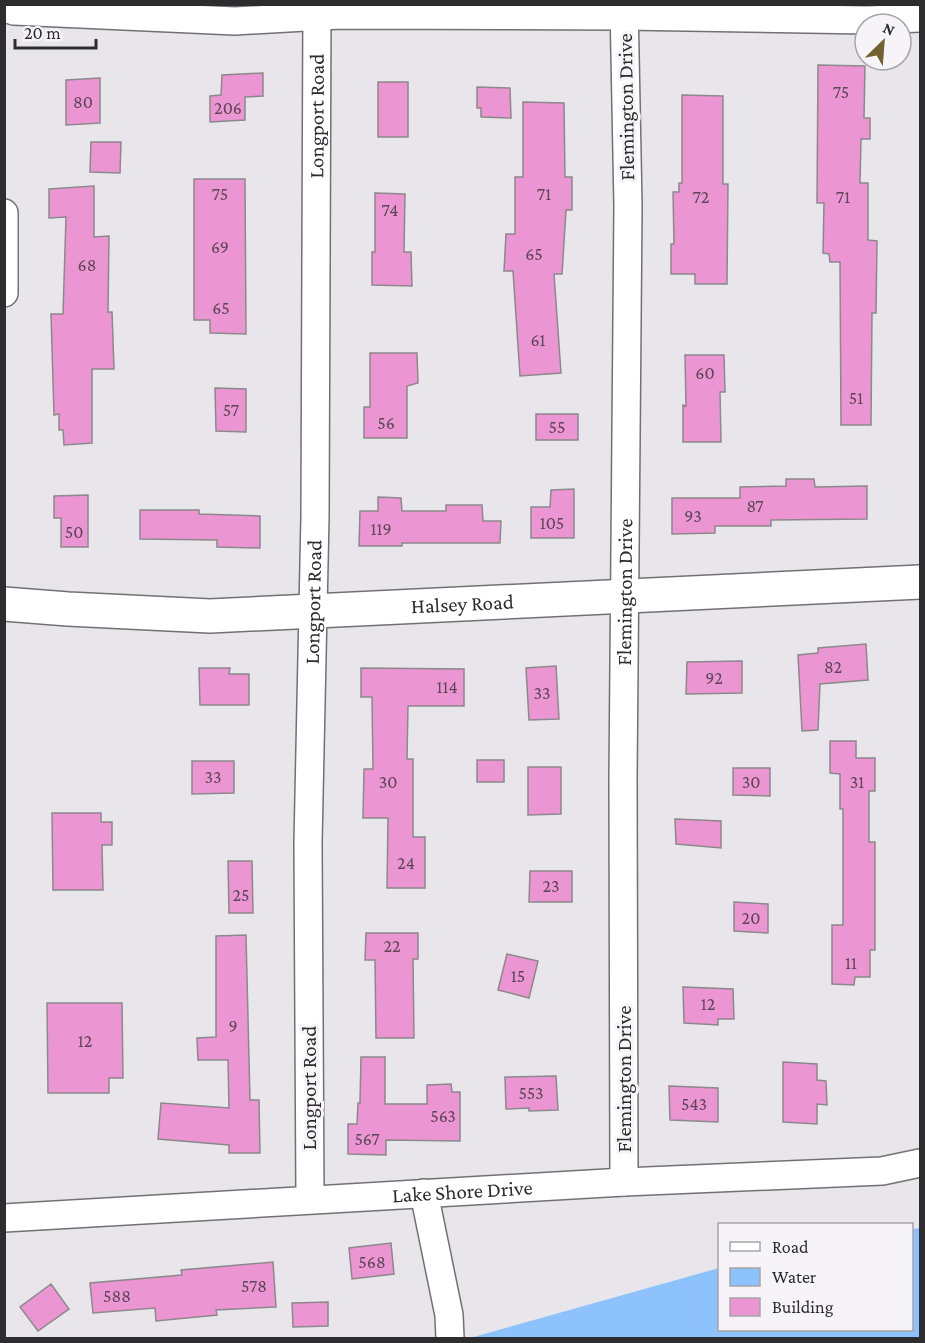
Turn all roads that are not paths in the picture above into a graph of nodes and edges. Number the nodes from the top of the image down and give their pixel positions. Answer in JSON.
{"nodes":[{"id":1,"x":4,"y":8,"type":"edge"},
{"id":2,"x":624,"y":10,"type":"edge"},
{"id":3,"x":317,"y":11,"type":"edge"},
{"id":4,"x":921,"y":18,"type":"edge"},
{"id":5,"x":4,"y":213,"type":"edge"},
{"id":6,"x":4,"y":293,"type":"edge"},
{"id":7,"x":921,"y":582,"type":"edge"},
{"id":8,"x":624,"y":597,"type":"junction"},
{"id":9,"x":4,"y":604,"type":"edge"},
{"id":10,"x":313,"y":612,"type":"junction"},
{"id":11,"x":921,"y":1163,"type":"edge"},
{"id":12,"x":624,"y":1182,"type":"junction"},
{"id":13,"x":424,"y":1193,"type":"junction"},
{"id":14,"x":310,"y":1199,"type":"junction"},
{"id":15,"x":4,"y":1218,"type":"edge"},
{"id":16,"x":450,"y":1327,"type":"edge"}],
"edges":[{"from":1,"to":3,"type":"street"},
{"from":2,"to":3,"type":"street"},
{"from":2,"to":4,"type":"street"},
{"from":2,"to":8,"type":"street","name":"Flemington Drive"},
{"from":3,"to":10,"type":"street","name":"Longport Road"},
{"from":5,"to":6,"type":"street"},
{"from":7,"to":8,"type":"street","name":"Halsey Road"},
{"from":8,"to":10,"type":"street","name":"Halsey Road"},
{"from":8,"to":12,"type":"street","name":"Flemington Drive"},
{"from":9,"to":10,"type":"street","name":"Halsey Road"},
{"from":10,"to":14,"type":"street","name":"Longport Road"},
{"from":11,"to":12,"type":"street","name":"Lake Shore Drive"},
{"from":12,"to":13,"type":"street","name":"Lake Shore Drive"},
{"from":13,"to":14,"type":"street","name":"Lake Shore Drive"},
{"from":13,"to":16,"type":"street"},
{"from":14,"to":15,"type":"street","name":"Lake Shore Drive"}]}
